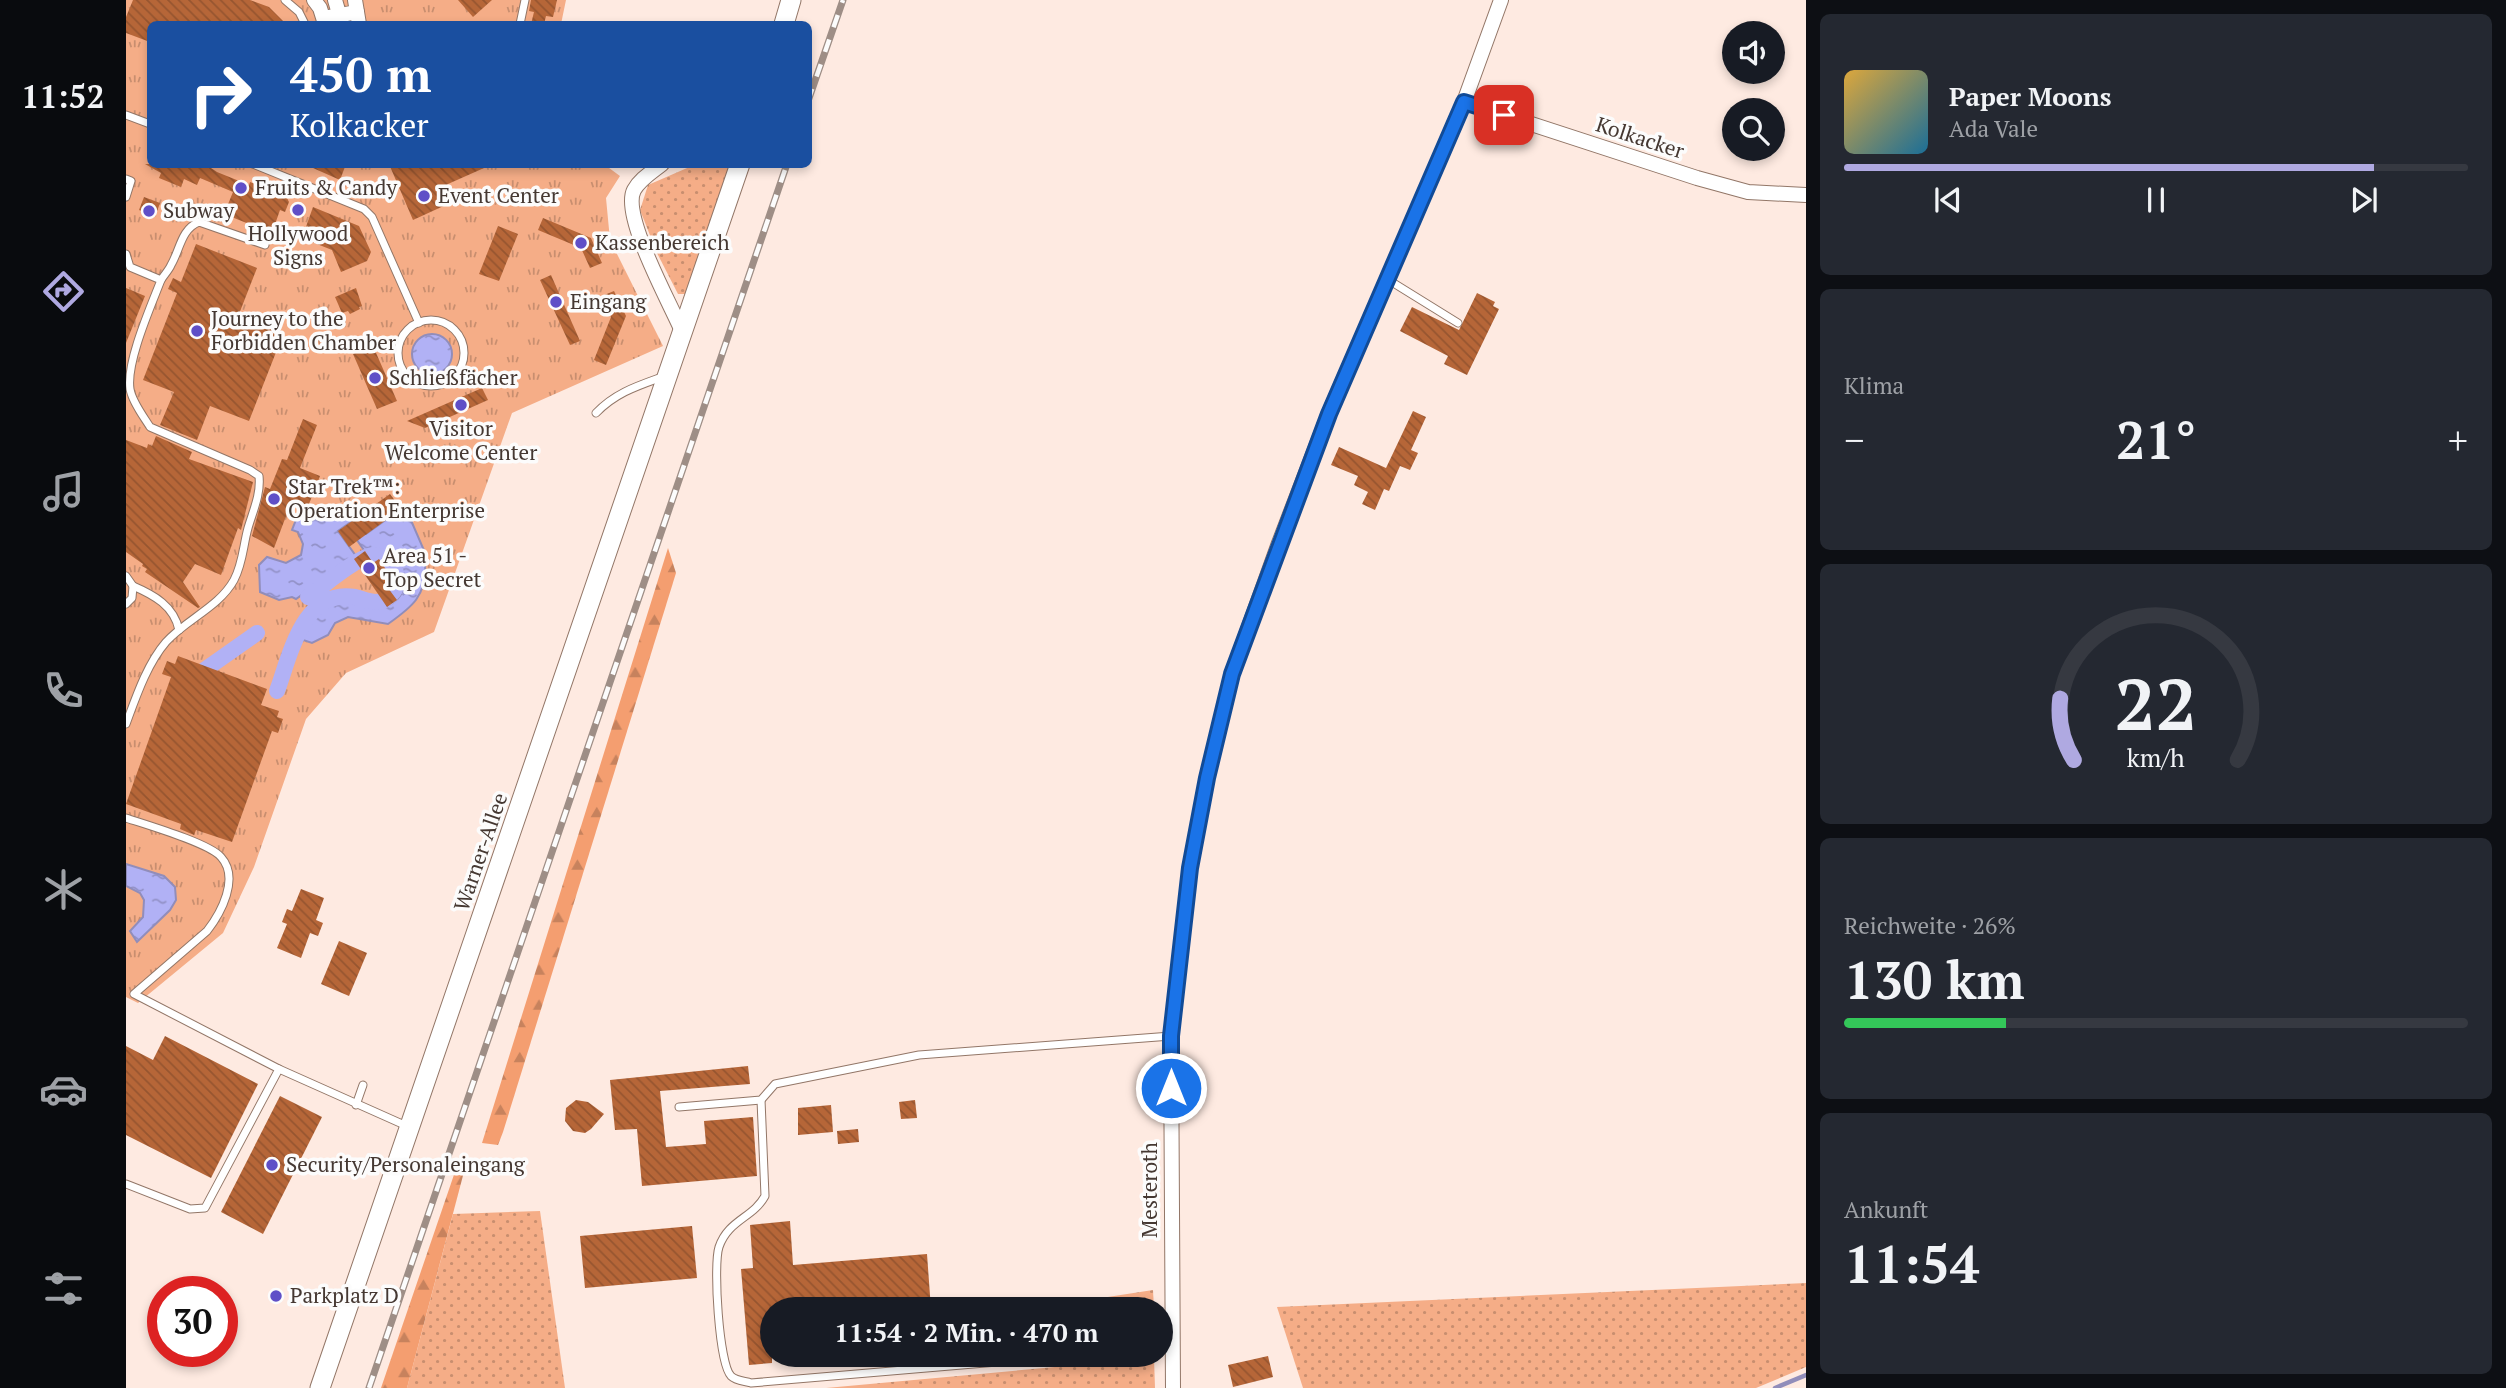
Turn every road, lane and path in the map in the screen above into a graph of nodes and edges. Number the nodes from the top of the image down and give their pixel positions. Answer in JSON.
{"nodes":[{"id":1,"x":285,"y":0,"type":"edge"},
{"id":2,"x":314,"y":0,"type":"edge"},
{"id":3,"x":335,"y":0,"type":"edge"},
{"id":4,"x":525,"y":0,"type":"edge"},
{"id":5,"x":791,"y":0,"type":"edge"},
{"id":6,"x":1502,"y":0,"type":"edge"},
{"id":7,"x":357,"y":12,"type":"edge"},
{"id":8,"x":341,"y":20,"type":"edge"},
{"id":9,"x":304,"y":21,"type":"edge"},
{"id":10,"x":325,"y":21,"type":"edge"},
{"id":11,"x":521,"y":21,"type":"edge"},
{"id":12,"x":785,"y":21,"type":"edge"},
{"id":13,"x":1464,"y":102,"type":"junction"},
{"id":14,"x":126,"y":115,"type":"edge"},
{"id":15,"x":147,"y":123,"type":"edge"},
{"id":16,"x":263,"y":168,"type":"edge"},
{"id":17,"x":657,"y":168,"type":"edge"},
{"id":18,"x":739,"y":168,"type":"edge"},
{"id":19,"x":126,"y":179,"type":"edge"},
{"id":20,"x":1806,"y":195,"type":"edge"},
{"id":21,"x":126,"y":197,"type":"edge"},
{"id":22,"x":265,"y":245,"type":"dead end"},
{"id":23,"x":126,"y":254,"type":"edge"},
{"id":24,"x":1387,"y":279,"type":"junction"},
{"id":25,"x":161,"y":280,"type":"junction"},
{"id":26,"x":419,"y":323,"type":"junction"},
{"id":27,"x":1458,"y":323,"type":"dead end"},
{"id":28,"x":682,"y":331,"type":"junction"},
{"id":29,"x":667,"y":375,"type":"junction"},
{"id":30,"x":596,"y":413,"type":"dead end"},
{"id":31,"x":126,"y":576,"type":"edge"},
{"id":32,"x":133,"y":586,"type":"junction"},
{"id":33,"x":126,"y":604,"type":"edge"},
{"id":34,"x":178,"y":630,"type":"junction"},
{"id":35,"x":126,"y":724,"type":"edge"},
{"id":36,"x":126,"y":818,"type":"edge"},
{"id":37,"x":130,"y":993,"type":"edge"},
{"id":38,"x":1171,"y":1036,"type":"junction"},
{"id":39,"x":279,"y":1069,"type":"junction"},
{"id":40,"x":363,"y":1085,"type":"dead end"},
{"id":41,"x":761,"y":1100,"type":"junction"},
{"id":42,"x":356,"y":1105,"type":"junction"},
{"id":43,"x":679,"y":1108,"type":"dead end"},
{"id":44,"x":410,"y":1127,"type":"junction"},
{"id":45,"x":126,"y":1184,"type":"edge"},
{"id":46,"x":1167,"y":1297,"type":"edge"},
{"id":47,"x":328,"y":1301,"type":"dead end"},
{"id":48,"x":348,"y":1308,"type":"junction"},
{"id":49,"x":939,"y":1367,"type":"edge"},
{"id":50,"x":1169,"y":1367,"type":"edge"},
{"id":51,"x":320,"y":1388,"type":"edge"},
{"id":52,"x":1172,"y":1388,"type":"edge"}],
"edges":[{"from":1,"to":9,"type":"lane"},
{"from":2,"to":10,"type":"street"},
{"from":3,"to":8,"type":"street"},
{"from":4,"to":11,"type":"lane"},
{"from":5,"to":12,"type":"street"},
{"from":6,"to":13,"type":"street","name":"Mesteroth"},
{"from":7,"to":8,"type":"street"},
{"from":8,"to":10,"type":"street"},
{"from":13,"to":20,"type":"street","name":"Kolkacker"},
{"from":13,"to":24,"type":"street","name":"Mesteroth"},
{"from":14,"to":15,"type":"lane"},
{"from":16,"to":26,"type":"lane"},
{"from":17,"to":28,"type":"street"},
{"from":18,"to":28,"type":"street","name":"Warner-Allee"},
{"from":19,"to":21,"type":"lane"},
{"from":22,"to":25,"type":"lane"},
{"from":23,"to":25,"type":"lane"},
{"from":24,"to":27,"type":"lane"},
{"from":24,"to":38,"type":"street","name":"Mesteroth"},
{"from":25,"to":34,"type":"lane"},
{"from":26,"to":26,"type":"lane"},
{"from":28,"to":29,"type":"street","name":"Warner-Allee"},
{"from":29,"to":30,"type":"lane"},
{"from":29,"to":44,"type":"street","name":"Warner-Allee"},
{"from":31,"to":32,"type":"lane"},
{"from":32,"to":33,"type":"lane"},
{"from":32,"to":34,"type":"lane"},
{"from":34,"to":35,"type":"lane"},
{"from":36,"to":37,"type":"lane"},
{"from":37,"to":39,"type":"lane"},
{"from":38,"to":41,"type":"lane"},
{"from":38,"to":46,"type":"street","name":"Mesteroth"},
{"from":39,"to":42,"type":"lane"},
{"from":39,"to":45,"type":"lane"},
{"from":40,"to":42,"type":"lane"},
{"from":41,"to":43,"type":"lane"},
{"from":41,"to":49,"type":"lane"},
{"from":42,"to":44,"type":"lane"},
{"from":44,"to":48,"type":"street","name":"Warner-Allee"},
{"from":47,"to":48,"type":"lane"},
{"from":48,"to":51,"type":"street","name":"Warner-Allee"},
{"from":50,"to":52,"type":"street","name":"Mesteroth"}]}
